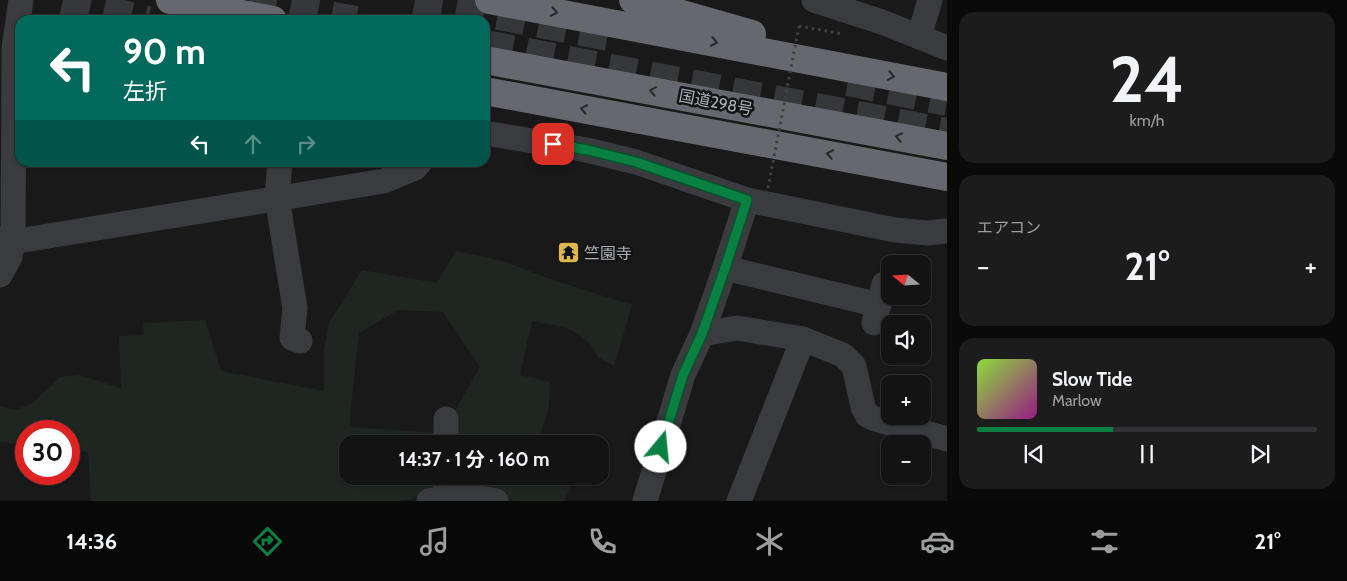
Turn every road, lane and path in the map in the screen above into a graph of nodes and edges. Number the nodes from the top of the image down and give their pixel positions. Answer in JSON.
{"nodes":[{"id":1,"x":21,"y":0,"type":"edge"},
{"id":2,"x":170,"y":0,"type":"edge"},
{"id":3,"x":489,"y":0,"type":"edge"},
{"id":4,"x":633,"y":0,"type":"edge"},
{"id":5,"x":814,"y":0,"type":"edge"},
{"id":6,"x":930,"y":0,"type":"edge"},
{"id":7,"x":19,"y":15,"type":"edge"},
{"id":8,"x":247,"y":15,"type":"edge"},
{"id":9,"x":846,"y":35,"type":"dead end"},
{"id":10,"x":920,"y":37,"type":"junction"},
{"id":11,"x":15,"y":41,"type":"edge"},
{"id":12,"x":947,"y":48,"type":"edge"},
{"id":13,"x":490,"y":61,"type":"edge"},
{"id":14,"x":864,"y":70,"type":"junction"},
{"id":15,"x":947,"y":87,"type":"edge"},
{"id":16,"x":490,"y":92,"type":"edge"},
{"id":17,"x":490,"y":134,"type":"edge"},
{"id":18,"x":947,"y":146,"type":"edge"},
{"id":19,"x":280,"y":167,"type":"edge"},
{"id":20,"x":416,"y":167,"type":"edge"},
{"id":21,"x":384,"y":172,"type":"edge"},
{"id":22,"x":947,"y":177,"type":"edge"},
{"id":23,"x":757,"y":194,"type":"junction"},
{"id":24,"x":277,"y":198,"type":"junction"},
{"id":25,"x":947,"y":231,"type":"edge"},
{"id":26,"x":6,"y":239,"type":"edge"},
{"id":27,"x":725,"y":268,"type":"junction"},
{"id":28,"x":0,"y":275,"type":"edge"},
{"id":29,"x":879,"y":304,"type":"dead end"},
{"id":30,"x":702,"y":334,"type":"junction"},
{"id":31,"x":803,"y":339,"type":"junction"},
{"id":32,"x":300,"y":340,"type":"dead end"},
{"id":33,"x":446,"y":419,"type":"dead end"},
{"id":34,"x":446,"y":435,"type":"edge"},
{"id":35,"x":947,"y":439,"type":"edge"},
{"id":36,"x":440,"y":492,"type":"edge"},
{"id":37,"x":496,"y":501,"type":"edge"},
{"id":38,"x":645,"y":501,"type":"edge"},
{"id":39,"x":739,"y":501,"type":"edge"}],
"edges":[{"from":1,"to":7,"type":"street"},
{"from":2,"to":8,"type":"highway"},
{"from":3,"to":14,"type":"highway","one_way":true},
{"from":4,"to":14,"type":"highway"},
{"from":5,"to":10,"type":"street"},
{"from":6,"to":10,"type":"street"},
{"from":9,"to":23,"type":"path","bridge":true},
{"from":10,"to":12,"type":"street"},
{"from":11,"to":26,"type":"street"},
{"from":18,"to":13,"type":"highway","name":"国道298号","one_way":true},
{"from":14,"to":15,"type":"highway","one_way":true},
{"from":22,"to":16,"type":"highway","one_way":true},
{"from":17,"to":23,"type":"street"},
{"from":19,"to":24,"type":"street"},
{"from":20,"to":21,"type":"street"},
{"from":21,"to":24,"type":"street"},
{"from":23,"to":25,"type":"street"},
{"from":23,"to":27,"type":"street"},
{"from":24,"to":26,"type":"street"},
{"from":24,"to":32,"type":"street"},
{"from":26,"to":28,"type":"street"},
{"from":27,"to":29,"type":"street"},
{"from":27,"to":30,"type":"street"},
{"from":30,"to":31,"type":"street"},
{"from":30,"to":38,"type":"street"},
{"from":31,"to":35,"type":"street"},
{"from":31,"to":39,"type":"street"},
{"from":33,"to":34,"type":"street"},
{"from":36,"to":37,"type":"street"}]}
